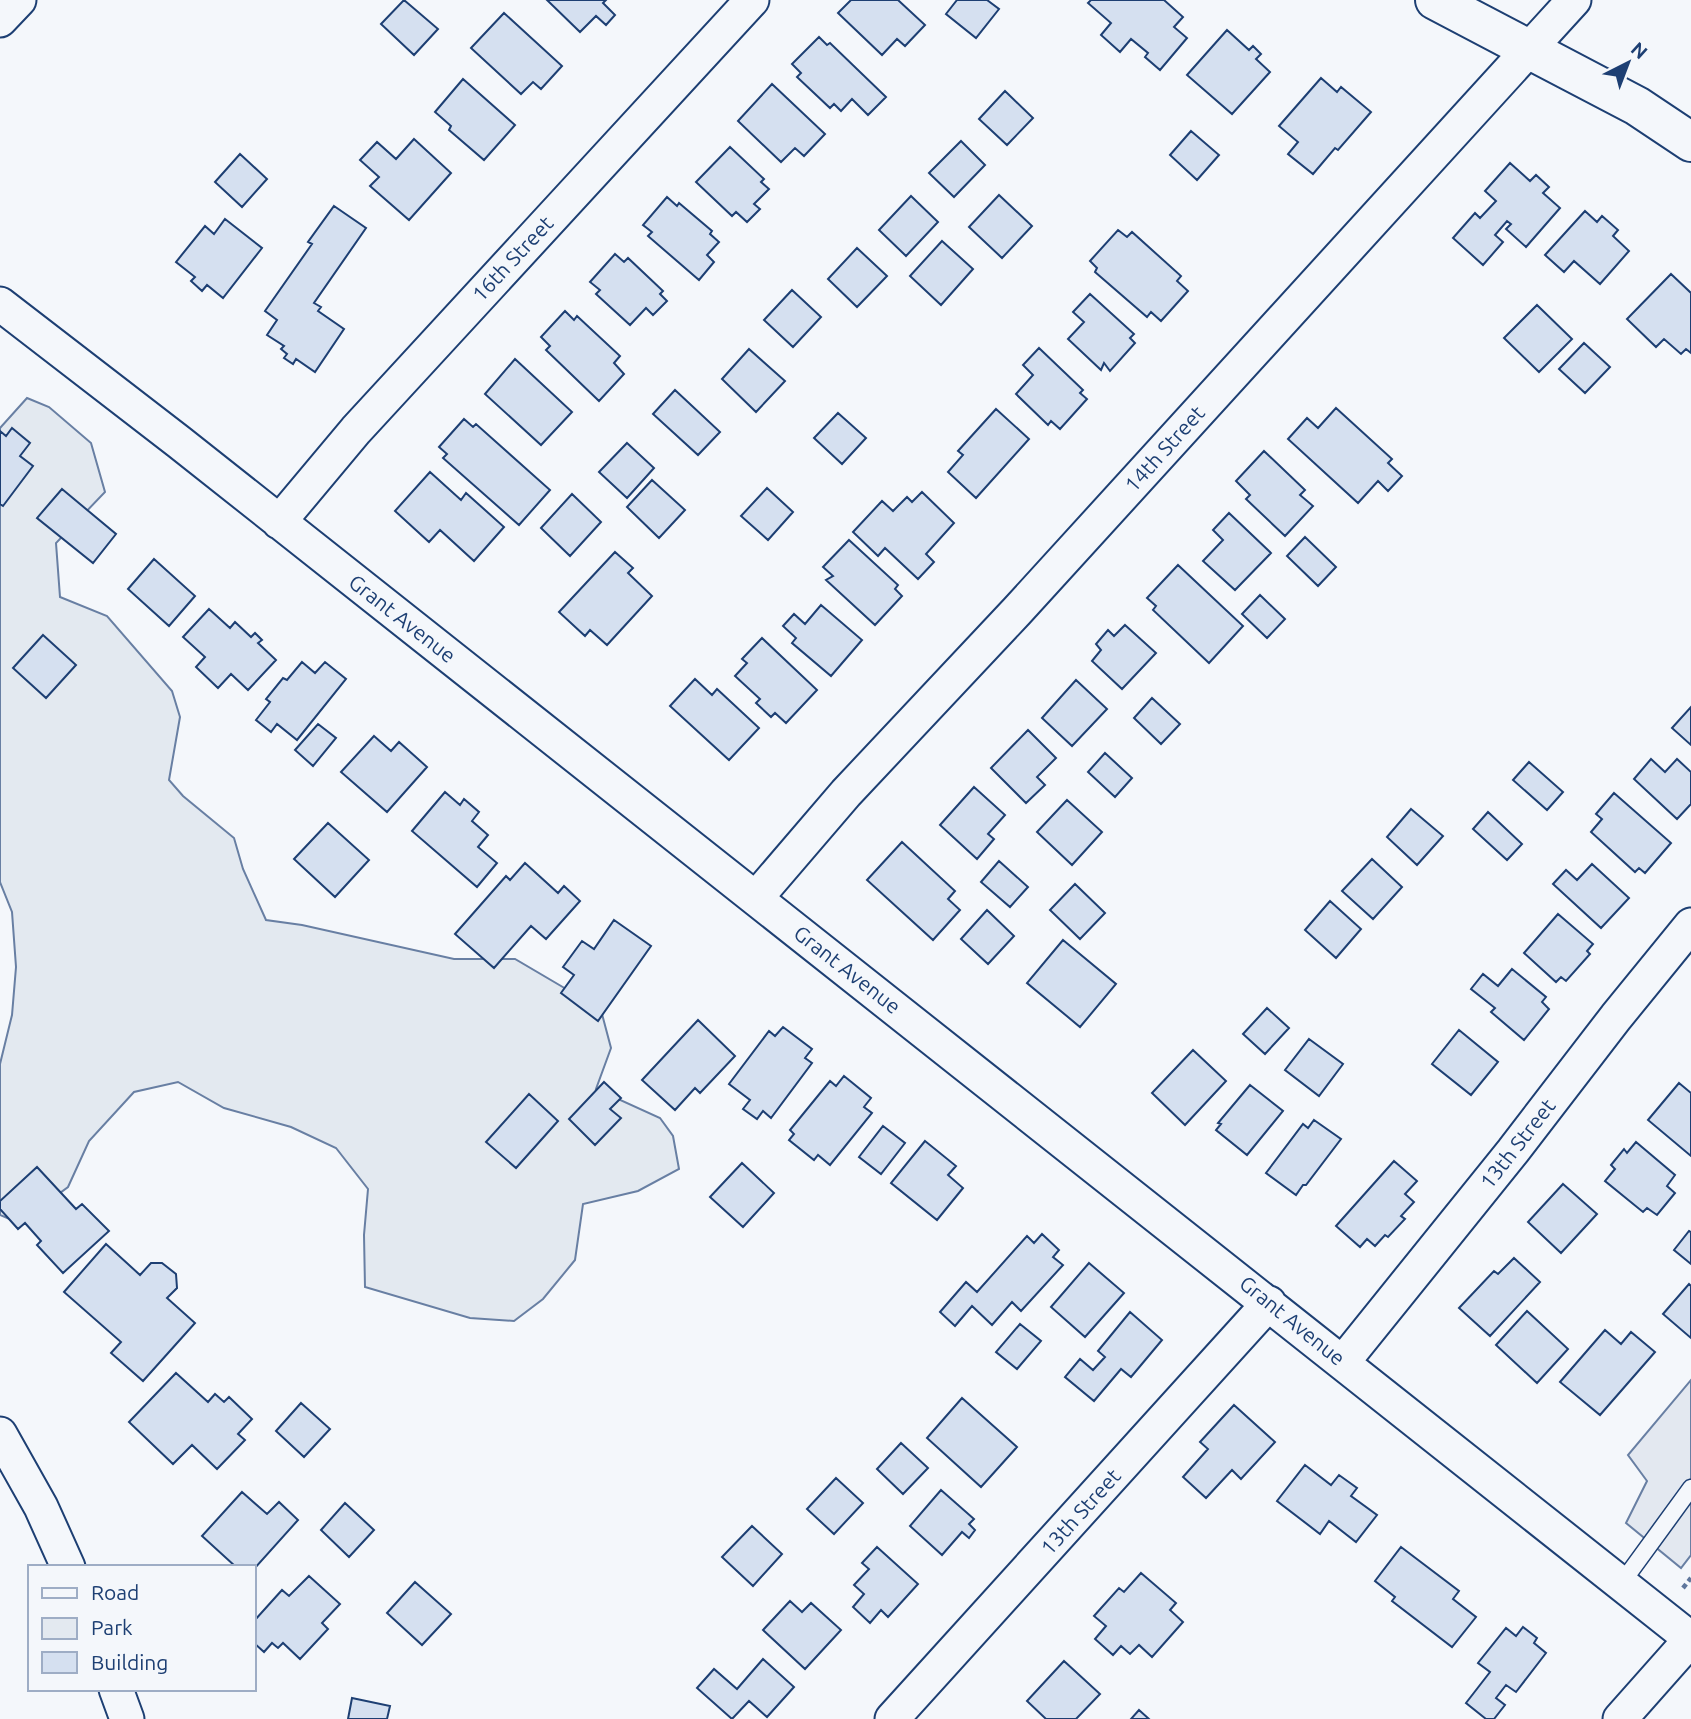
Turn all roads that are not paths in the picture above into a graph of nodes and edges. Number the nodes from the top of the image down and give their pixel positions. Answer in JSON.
{"nodes":[{"id":1,"x":19,"y":0,"type":"edge"},
{"id":2,"x":752,"y":0,"type":"edge"},
{"id":3,"x":1435,"y":0,"type":"edge"},
{"id":4,"x":1574,"y":0,"type":"edge"},
{"id":5,"x":0,"y":20,"type":"edge"},
{"id":6,"x":1529,"y":49,"type":"junction"},
{"id":7,"x":1691,"y":142,"type":"edge"},
{"id":8,"x":0,"y":304,"type":"edge"},
{"id":9,"x":279,"y":522,"type":"junction"},
{"id":10,"x":755,"y":898,"type":"junction"},
{"id":11,"x":1691,"y":925,"type":"edge"},
{"id":12,"x":1269,"y":1303,"type":"junction"},
{"id":13,"x":1343,"y":1362,"type":"junction"},
{"id":14,"x":0,"y":1434,"type":"edge"},
{"id":15,"x":1691,"y":1488,"type":"edge"},
{"id":16,"x":67,"y":1565,"type":"edge"},
{"id":17,"x":1621,"y":1584,"type":"junction"},
{"id":18,"x":1691,"y":1639,"type":"edge"},
{"id":19,"x":117,"y":1691,"type":"edge"},
{"id":20,"x":127,"y":1719,"type":"edge"},
{"id":21,"x":892,"y":1719,"type":"edge"},
{"id":22,"x":1620,"y":1719,"type":"edge"}],
"edges":[{"from":1,"to":5,"type":"street"},
{"from":2,"to":9,"type":"street","name":"16th Street"},
{"from":3,"to":6,"type":"street"},
{"from":4,"to":6,"type":"street","name":"14th Street"},
{"from":6,"to":7,"type":"street"},
{"from":6,"to":10,"type":"street","name":"14th Street"},
{"from":8,"to":9,"type":"street","name":"Grant Avenue"},
{"from":9,"to":10,"type":"street","name":"Grant Avenue"},
{"from":10,"to":12,"type":"street","name":"Grant Avenue"},
{"from":11,"to":13,"type":"street","name":"13th Street"},
{"from":12,"to":13,"type":"street","name":"Grant Avenue"},
{"from":12,"to":21,"type":"street","name":"13th Street"},
{"from":13,"to":17,"type":"street","name":"Grant Avenue"},
{"from":14,"to":16,"type":"street"},
{"from":15,"to":17,"type":"lane"},
{"from":17,"to":18,"type":"street","name":"Grant Avenue"},
{"from":18,"to":22,"type":"street"},
{"from":19,"to":20,"type":"street"}]}
